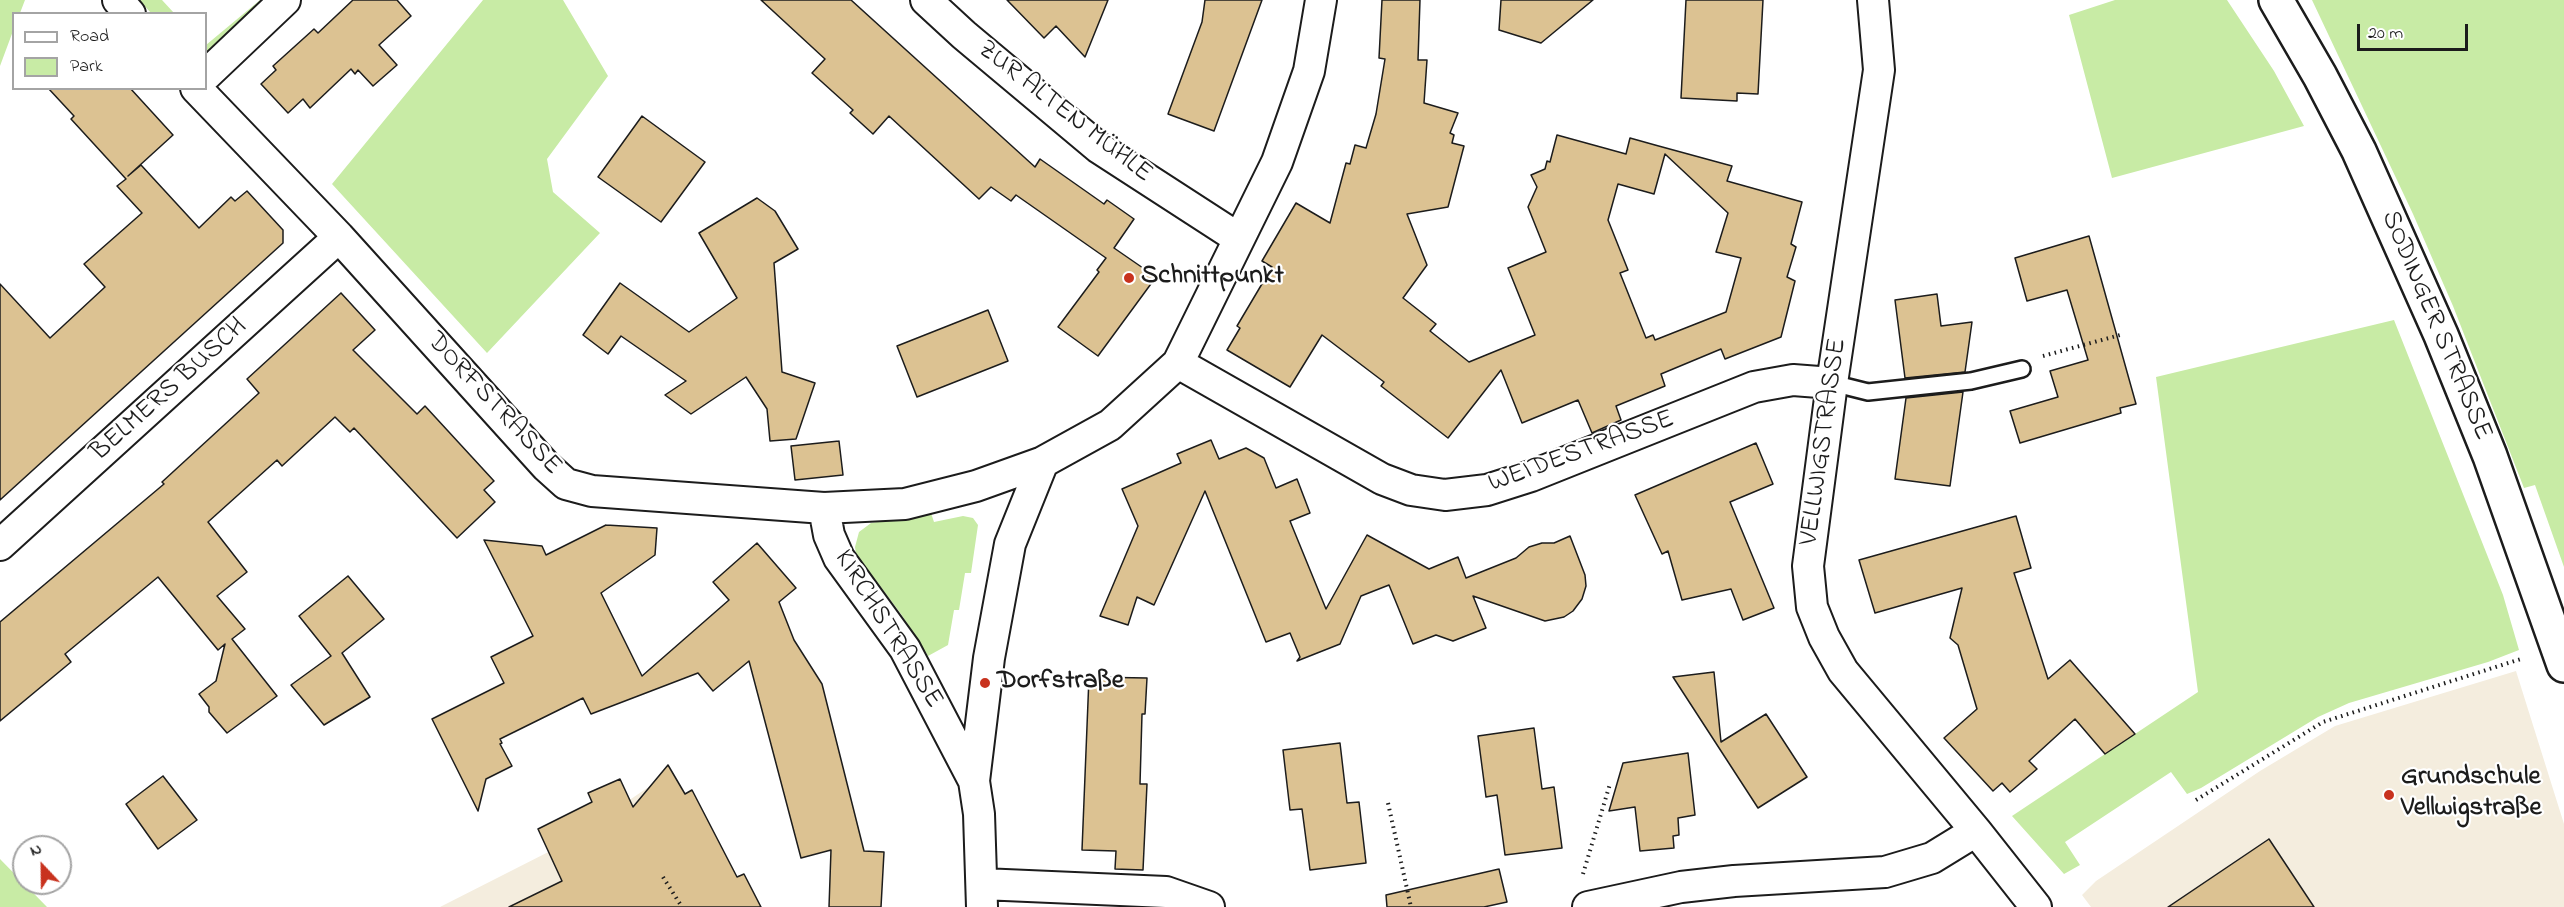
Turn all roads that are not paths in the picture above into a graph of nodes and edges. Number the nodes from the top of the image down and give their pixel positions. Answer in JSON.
{"nodes":[{"id":1,"x":118,"y":0,"type":"edge"},
{"id":2,"x":285,"y":0,"type":"edge"},
{"id":3,"x":926,"y":0,"type":"edge"},
{"id":4,"x":1321,"y":0,"type":"edge"},
{"id":5,"x":1872,"y":0,"type":"edge"},
{"id":6,"x":2277,"y":0,"type":"edge"},
{"id":7,"x":128,"y":12,"type":"edge"},
{"id":8,"x":207,"y":74,"type":"edge"},
{"id":9,"x":198,"y":90,"type":"edge"},
{"id":10,"x":339,"y":237,"type":"junction"},
{"id":11,"x":1238,"y":238,"type":"junction"},
{"id":12,"x":1178,"y":363,"type":"junction"},
{"id":13,"x":2022,"y":369,"type":"road end"},
{"id":14,"x":1832,"y":383,"type":"junction"},
{"id":15,"x":1043,"y":462,"type":"junction"},
{"id":16,"x":825,"y":507,"type":"junction"},
{"id":17,"x":0,"y":544,"type":"edge"},
{"id":18,"x":2564,"y":665,"type":"edge"},
{"id":19,"x":974,"y":781,"type":"junction"},
{"id":20,"x":1977,"y":831,"type":"junction"},
{"id":21,"x":1584,"y":895,"type":"edge"},
{"id":22,"x":982,"y":896,"type":"edge"},
{"id":23,"x":1209,"y":907,"type":"edge"},
{"id":24,"x":2036,"y":907,"type":"edge"}],
"edges":[{"from":1,"to":7,"type":"street"},
{"from":2,"to":8,"type":"street"},
{"from":3,"to":11,"type":"street","name":"ZUR ALTEN MÜHLE"},
{"from":4,"to":11,"type":"street","name":"DORFSTRASSE"},
{"from":5,"to":14,"type":"street","name":"VELLWIGSTRASSE"},
{"from":6,"to":18,"type":"main road","name":"SODINGER STRASSE"},
{"from":9,"to":10,"type":"street","name":"DORFSTRASSE"},
{"from":10,"to":16,"type":"street","name":"DORFSTRASSE"},
{"from":10,"to":17,"type":"street","name":"BELMERS BUSCH"},
{"from":11,"to":12,"type":"street","name":"DORFSTRASSE"},
{"from":12,"to":14,"type":"street","name":"WEIDESTRASSE"},
{"from":12,"to":15,"type":"street","name":"DORFSTRASSE"},
{"from":13,"to":14,"type":"lane"},
{"from":14,"to":20,"type":"street","name":"VELLWIGSTRASSE"},
{"from":15,"to":16,"type":"street","name":"DORFSTRASSE"},
{"from":15,"to":19,"type":"street","name":"KIRCHSTRASSE"},
{"from":16,"to":19,"type":"street","name":"KIRCHSTRASSE"},
{"from":19,"to":22,"type":"street","name":"KIRCHSTRASSE"},
{"from":20,"to":21,"type":"street"},
{"from":20,"to":24,"type":"street","name":"VELLWIGSTRASSE"},
{"from":22,"to":23,"type":"street"}]}
